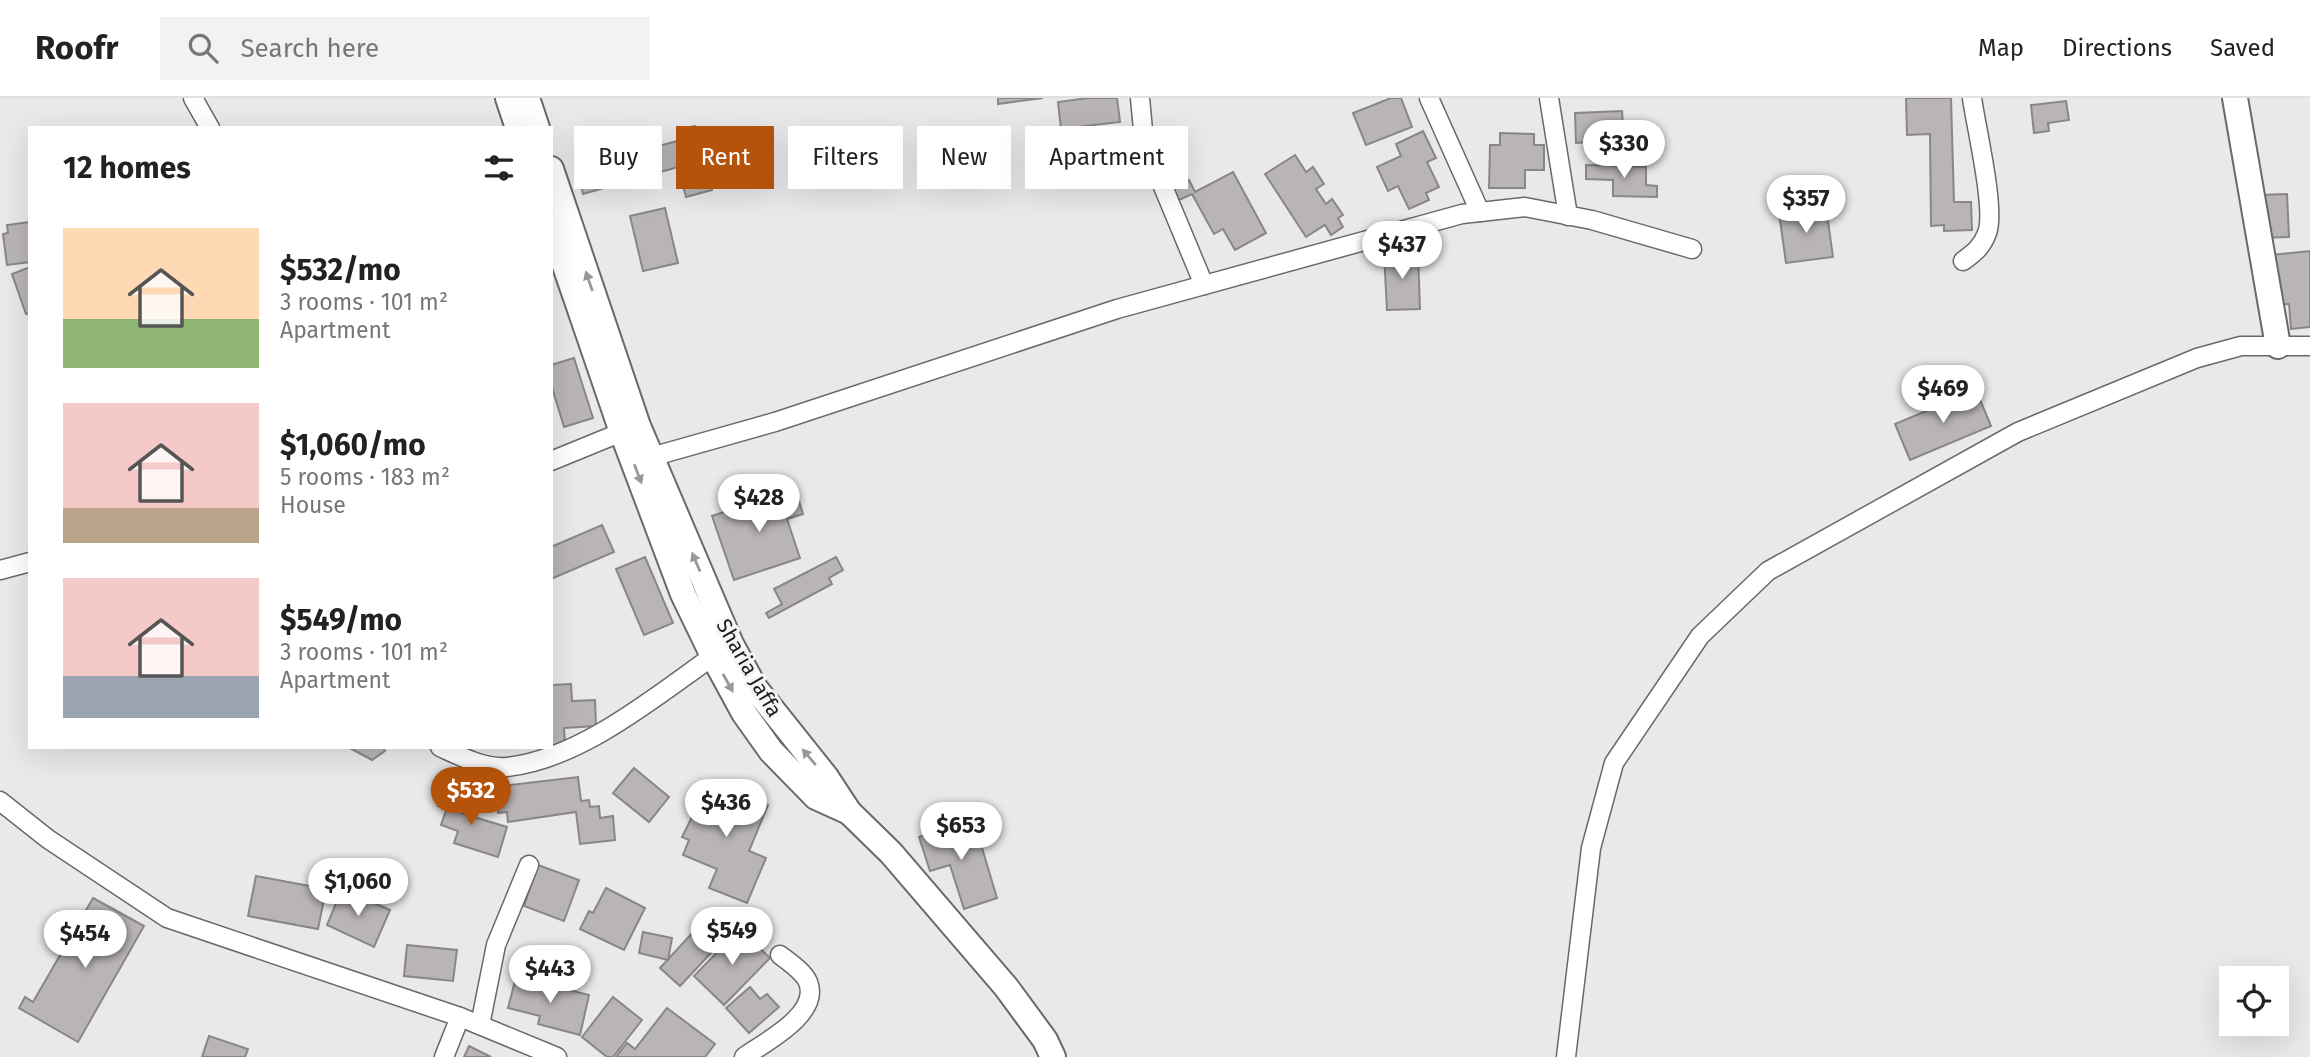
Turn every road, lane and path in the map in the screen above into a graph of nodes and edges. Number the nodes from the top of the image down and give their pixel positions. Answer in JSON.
{"nodes":[{"id":1,"x":193,"y":98,"type":"edge"},
{"id":2,"x":508,"y":98,"type":"edge"},
{"id":3,"x":527,"y":98,"type":"edge"},
{"id":4,"x":1140,"y":98,"type":"edge"},
{"id":5,"x":1429,"y":98,"type":"edge"},
{"id":6,"x":1549,"y":98,"type":"edge"},
{"id":7,"x":1972,"y":98,"type":"edge"},
{"id":8,"x":2235,"y":98,"type":"edge"},
{"id":9,"x":209,"y":126,"type":"edge"},
{"id":10,"x":517,"y":126,"type":"edge"},
{"id":11,"x":536,"y":126,"type":"edge"},
{"id":12,"x":553,"y":175,"type":"edge"},
{"id":13,"x":1480,"y":212,"type":"junction"},
{"id":14,"x":1568,"y":216,"type":"junction"},
{"id":15,"x":553,"y":231,"type":"edge"},
{"id":16,"x":1692,"y":249,"type":"dead end"},
{"id":17,"x":1963,"y":261,"type":"dead end"},
{"id":18,"x":1204,"y":285,"type":"junction"},
{"id":19,"x":2278,"y":346,"type":"junction"},
{"id":20,"x":2310,"y":346,"type":"edge"},
{"id":21,"x":622,"y":432,"type":"junction"},
{"id":22,"x":651,"y":457,"type":"junction"},
{"id":23,"x":553,"y":460,"type":"edge"},
{"id":24,"x":28,"y":563,"type":"edge"},
{"id":25,"x":0,"y":570,"type":"edge"},
{"id":26,"x":722,"y":650,"type":"junction"},
{"id":27,"x":445,"y":749,"type":"edge"},
{"id":28,"x":0,"y":801,"type":"edge"},
{"id":29,"x":529,"y":865,"type":"dead end"},
{"id":30,"x":780,"y":954,"type":"dead end"},
{"id":31,"x":460,"y":1017,"type":"junction"},
{"id":32,"x":480,"y":1025,"type":"junction"},
{"id":33,"x":444,"y":1057,"type":"edge"},
{"id":34,"x":557,"y":1057,"type":"edge"},
{"id":35,"x":744,"y":1057,"type":"edge"},
{"id":36,"x":1054,"y":1057,"type":"edge"},
{"id":37,"x":1566,"y":1057,"type":"edge"}],
"edges":[{"from":1,"to":9,"type":"street"},
{"from":2,"to":10,"type":"street"},
{"from":3,"to":11,"type":"street"},
{"from":4,"to":18,"type":"street"},
{"from":5,"to":13,"type":"street"},
{"from":6,"to":14,"type":"street"},
{"from":7,"to":17,"type":"street"},
{"from":8,"to":19,"type":"street"},
{"from":22,"to":12,"type":"street","name":"Sharia Jaffa","one_way":true},
{"from":13,"to":14,"type":"street"},
{"from":13,"to":18,"type":"street"},
{"from":14,"to":16,"type":"street"},
{"from":15,"to":21,"type":"street"},
{"from":18,"to":22,"type":"street"},
{"from":19,"to":20,"type":"street"},
{"from":19,"to":37,"type":"street"},
{"from":21,"to":23,"type":"street"},
{"from":21,"to":26,"type":"street","one_way":true},
{"from":26,"to":22,"type":"street","name":"Sharia Jaffa","one_way":true},
{"from":24,"to":25,"type":"street"},
{"from":26,"to":27,"type":"street"},
{"from":26,"to":36,"type":"street","name":"Sharia Jaffa"},
{"from":28,"to":31,"type":"street"},
{"from":29,"to":32,"type":"street"},
{"from":30,"to":35,"type":"street"},
{"from":31,"to":32,"type":"street"},
{"from":31,"to":33,"type":"street"},
{"from":32,"to":34,"type":"street"}]}
